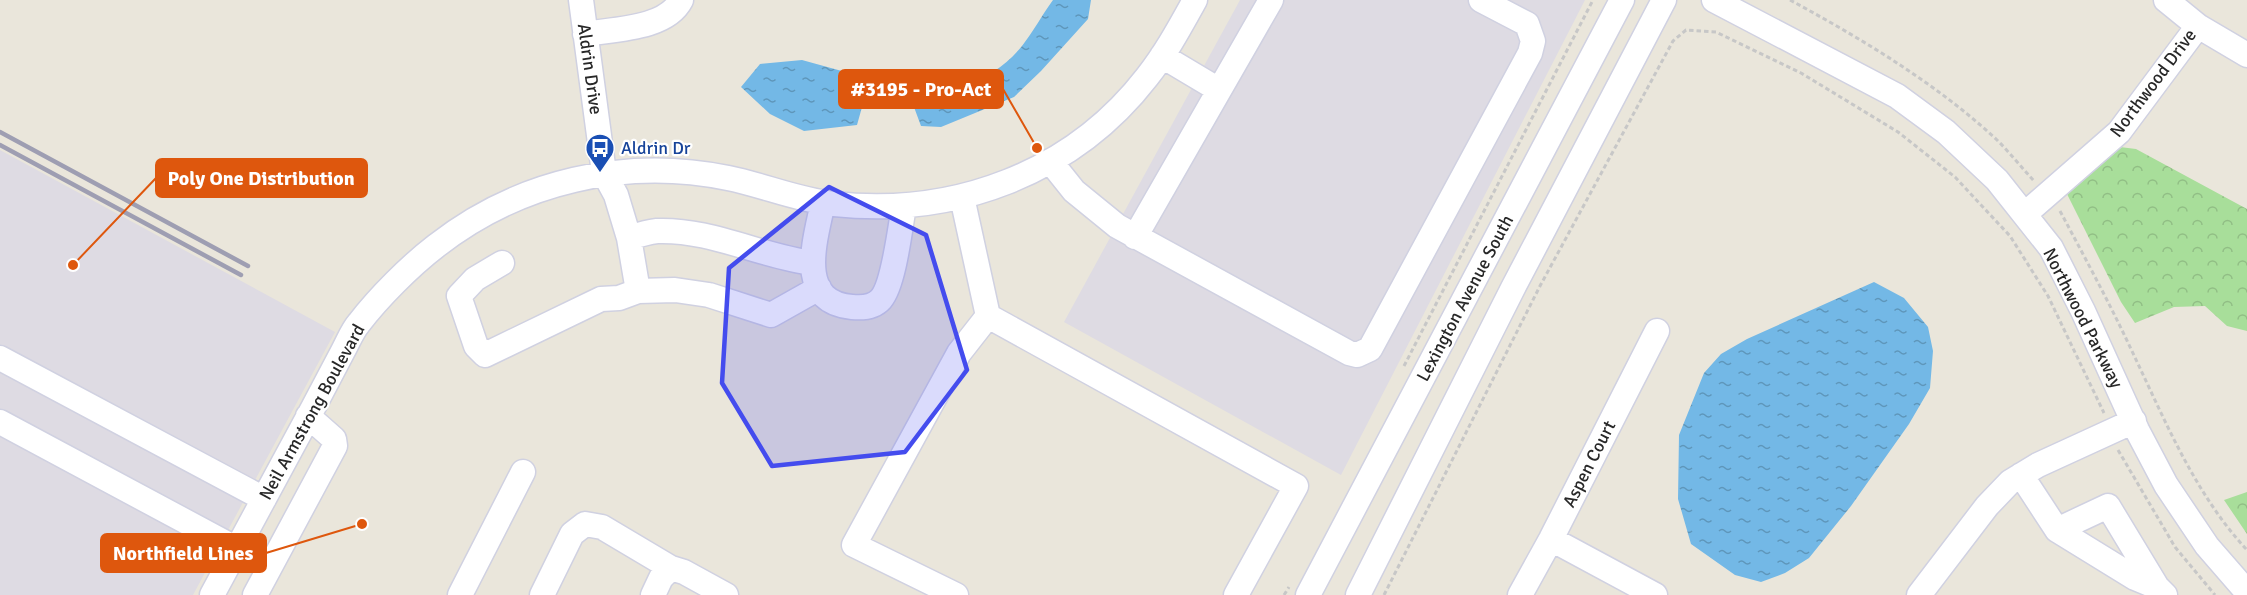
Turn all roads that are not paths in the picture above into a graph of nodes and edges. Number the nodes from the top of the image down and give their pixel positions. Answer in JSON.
{"nodes":[{"id":1,"x":581,"y":0,"type":"edge"},
{"id":2,"x":681,"y":0,"type":"edge"},
{"id":3,"x":1194,"y":0,"type":"edge"},
{"id":4,"x":1270,"y":0,"type":"edge"},
{"id":5,"x":1481,"y":0,"type":"edge"},
{"id":6,"x":1622,"y":0,"type":"edge"},
{"id":7,"x":1665,"y":0,"type":"edge"},
{"id":8,"x":1713,"y":0,"type":"edge"},
{"id":9,"x":2166,"y":0,"type":"edge"},
{"id":10,"x":2198,"y":26,"type":"junction"},
{"id":11,"x":585,"y":34,"type":"junction"},
{"id":12,"x":2247,"y":54,"type":"edge"},
{"id":13,"x":1162,"y":56,"type":"junction"},
{"id":14,"x":1219,"y":90,"type":"junction"},
{"id":15,"x":1050,"y":161,"type":"junction"},
{"id":16,"x":604,"y":173,"type":"junction"},
{"id":17,"x":962,"y":197,"type":"junction"},
{"id":18,"x":823,"y":202,"type":"junction"},
{"id":19,"x":904,"y":206,"type":"junction"},
{"id":20,"x":2025,"y":214,"type":"junction"},
{"id":21,"x":1135,"y":237,"type":"junction"},
{"id":22,"x":629,"y":238,"type":"junction"},
{"id":23,"x":502,"y":263,"type":"dead end"},
{"id":24,"x":812,"y":263,"type":"junction"},
{"id":25,"x":819,"y":288,"type":"junction"},
{"id":26,"x":638,"y":291,"type":"junction"},
{"id":27,"x":988,"y":316,"type":"junction"},
{"id":28,"x":1657,"y":332,"type":"dead end"},
{"id":29,"x":0,"y":358,"type":"edge"},
{"id":30,"x":308,"y":416,"type":"junction"},
{"id":31,"x":2134,"y":421,"type":"junction"},
{"id":32,"x":0,"y":422,"type":"edge"},
{"id":33,"x":523,"y":472,"type":"dead end"},
{"id":34,"x":2021,"y":475,"type":"junction"},
{"id":35,"x":264,"y":499,"type":"junction"},
{"id":36,"x":2057,"y":530,"type":"junction"},
{"id":37,"x":1551,"y":539,"type":"junction"},
{"id":38,"x":237,"y":549,"type":"junction"},
{"id":39,"x":671,"y":568,"type":"junction"},
{"id":40,"x":1301,"y":587,"type":"edge"},
{"id":41,"x":2161,"y":591,"type":"edge"},
{"id":42,"x":2247,"y":592,"type":"edge"},
{"id":43,"x":212,"y":595,"type":"edge"},
{"id":44,"x":255,"y":595,"type":"edge"},
{"id":45,"x":460,"y":595,"type":"edge"},
{"id":46,"x":542,"y":595,"type":"edge"},
{"id":47,"x":652,"y":595,"type":"edge"},
{"id":48,"x":726,"y":595,"type":"edge"},
{"id":49,"x":956,"y":595,"type":"edge"},
{"id":50,"x":1236,"y":595,"type":"edge"},
{"id":51,"x":1358,"y":595,"type":"edge"},
{"id":52,"x":1520,"y":595,"type":"edge"},
{"id":53,"x":1656,"y":595,"type":"edge"},
{"id":54,"x":1919,"y":595,"type":"edge"}],
"edges":[{"from":1,"to":11,"type":"street","name":"Aldrin Drive"},
{"from":2,"to":11,"type":"street"},
{"from":3,"to":13,"type":"street","name":"Neil Armstrong Boulevard"},
{"from":4,"to":14,"type":"street"},
{"from":5,"to":21,"type":"street"},
{"from":6,"to":40,"type":"street","name":"Lexington Avenue South"},
{"from":7,"to":51,"type":"street"},
{"from":8,"to":20,"type":"street","name":"Northwood Parkway"},
{"from":9,"to":10,"type":"street","name":"Northwood Drive"},
{"from":10,"to":12,"type":"street"},
{"from":10,"to":20,"type":"street","name":"Northwood Drive"},
{"from":11,"to":16,"type":"street","name":"Aldrin Drive"},
{"from":13,"to":14,"type":"street"},
{"from":13,"to":15,"type":"street","name":"Neil Armstrong Boulevard"},
{"from":14,"to":21,"type":"street"},
{"from":15,"to":17,"type":"street","name":"Neil Armstrong Boulevard"},
{"from":15,"to":21,"type":"street"},
{"from":16,"to":18,"type":"street","name":"Neil Armstrong Boulevard"},
{"from":16,"to":22,"type":"street","name":"Aldrin Drive"},
{"from":16,"to":30,"type":"street","name":"Neil Armstrong Boulevard"},
{"from":17,"to":19,"type":"street","name":"Neil Armstrong Boulevard"},
{"from":17,"to":27,"type":"street"},
{"from":18,"to":19,"type":"street","name":"Neil Armstrong Boulevard"},
{"from":18,"to":24,"type":"street"},
{"from":19,"to":25,"type":"street"},
{"from":20,"to":31,"type":"street","name":"Northwood Parkway"},
{"from":22,"to":24,"type":"street"},
{"from":22,"to":26,"type":"street","name":"Aldrin Drive"},
{"from":23,"to":26,"type":"street"},
{"from":24,"to":25,"type":"street"},
{"from":25,"to":26,"type":"street"},
{"from":27,"to":49,"type":"street"},
{"from":27,"to":50,"type":"street"},
{"from":28,"to":37,"type":"street","name":"Aspen Court"},
{"from":29,"to":35,"type":"street"},
{"from":30,"to":35,"type":"street","name":"Neil Armstrong Boulevard"},
{"from":30,"to":44,"type":"street"},
{"from":31,"to":34,"type":"street"},
{"from":31,"to":42,"type":"street","name":"Northwood Parkway"},
{"from":32,"to":38,"type":"street"},
{"from":33,"to":45,"type":"street"},
{"from":34,"to":36,"type":"street"},
{"from":34,"to":54,"type":"street"},
{"from":35,"to":38,"type":"street","name":"Neil Armstrong Boulevard"},
{"from":36,"to":41,"type":"street"},
{"from":36,"to":41,"type":"street"},
{"from":37,"to":52,"type":"street","name":"Aspen Court"},
{"from":37,"to":53,"type":"street"},
{"from":38,"to":43,"type":"street","name":"Neil Armstrong Boulevard"},
{"from":39,"to":46,"type":"street"},
{"from":39,"to":47,"type":"street"},
{"from":39,"to":48,"type":"street"}]}
